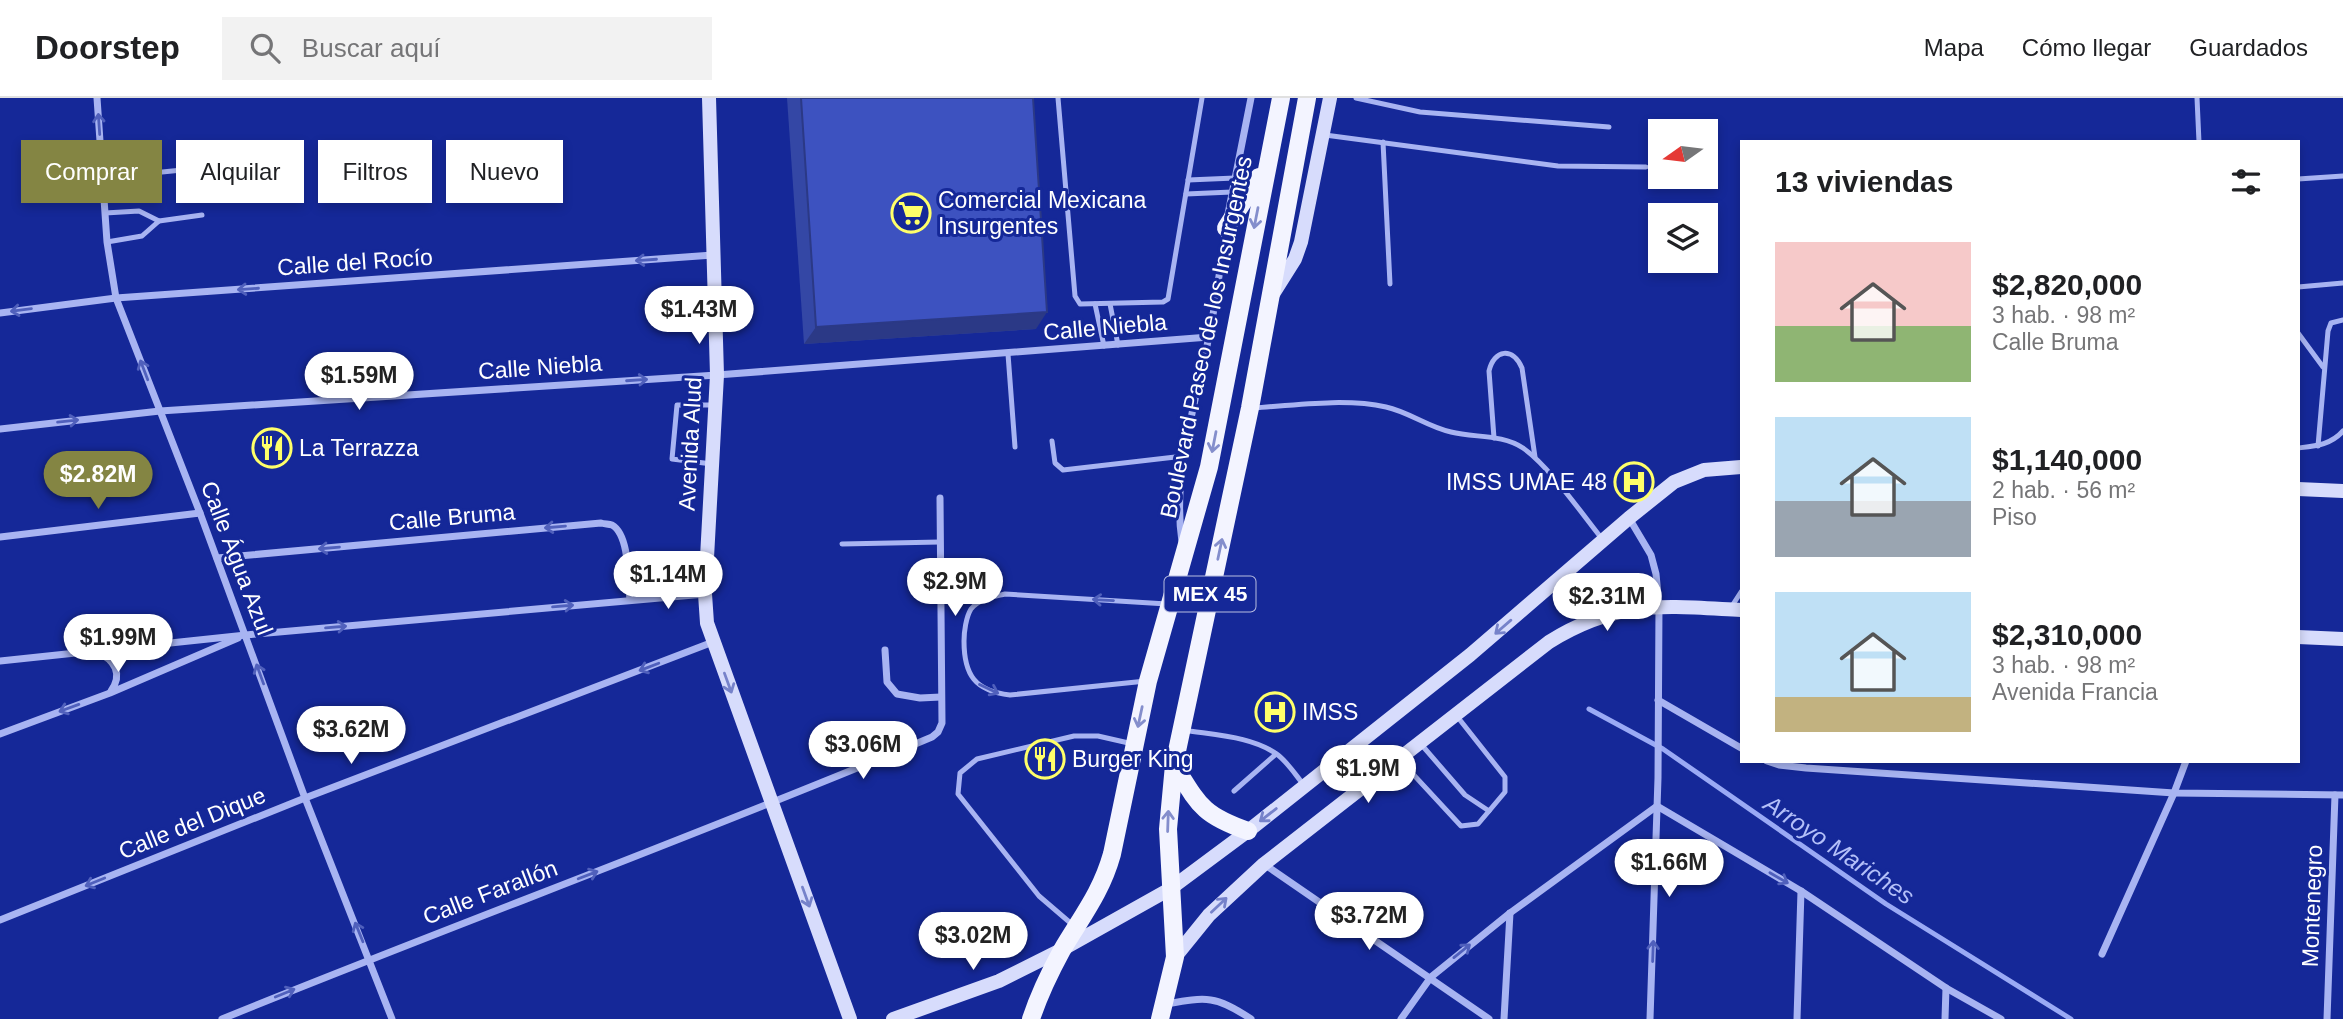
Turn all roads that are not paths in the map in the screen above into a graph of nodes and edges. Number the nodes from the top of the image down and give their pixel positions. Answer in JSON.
{"nodes":[{"id":1,"x":97,"y":98,"type":"edge"},
{"id":2,"x":709,"y":98,"type":"edge"},
{"id":3,"x":1058,"y":98,"type":"edge"},
{"id":4,"x":1202,"y":98,"type":"edge"},
{"id":5,"x":1251,"y":98,"type":"edge"},
{"id":6,"x":1281,"y":98,"type":"edge"},
{"id":7,"x":1307,"y":98,"type":"edge"},
{"id":8,"x":1331,"y":98,"type":"edge"},
{"id":9,"x":1356,"y":98,"type":"edge"},
{"id":10,"x":2197,"y":98,"type":"edge"},
{"id":11,"x":1376,"y":101,"type":"edge"},
{"id":12,"x":1609,"y":127,"type":"dead end"},
{"id":13,"x":1322,"y":135,"type":"junction"},
{"id":14,"x":100,"y":140,"type":"edge"},
{"id":15,"x":2199,"y":140,"type":"edge"},
{"id":16,"x":1382,"y":142,"type":"junction"},
{"id":17,"x":1266,"y":165,"type":"junction"},
{"id":18,"x":1646,"y":167,"type":"dead end"},
{"id":19,"x":2343,"y":176,"type":"edge"},
{"id":20,"x":1235,"y":178,"type":"junction"},
{"id":21,"x":2300,"y":179,"type":"edge"},
{"id":22,"x":1188,"y":180,"type":"junction"},
{"id":23,"x":1232,"y":192,"type":"junction"},
{"id":24,"x":1186,"y":194,"type":"junction"},
{"id":25,"x":104,"y":203,"type":"edge"},
{"id":26,"x":105,"y":213,"type":"junction"},
{"id":27,"x":202,"y":215,"type":"dead end"},
{"id":28,"x":159,"y":221,"type":"junction"},
{"id":29,"x":1226,"y":228,"type":"junction"},
{"id":30,"x":107,"y":242,"type":"junction"},
{"id":31,"x":714,"y":255,"type":"junction"},
{"id":32,"x":2343,"y":282,"type":"edge"},
{"id":33,"x":1390,"y":284,"type":"dead end"},
{"id":34,"x":2300,"y":287,"type":"edge"},
{"id":35,"x":116,"y":298,"type":"junction"},
{"id":36,"x":1269,"y":302,"type":"junction"},
{"id":37,"x":1110,"y":303,"type":"junction"},
{"id":38,"x":1095,"y":304,"type":"junction"},
{"id":39,"x":0,"y":313,"type":"edge"},
{"id":40,"x":2343,"y":320,"type":"edge"},
{"id":41,"x":2300,"y":336,"type":"edge"},
{"id":42,"x":1209,"y":337,"type":"junction"},
{"id":43,"x":1118,"y":345,"type":"junction"},
{"id":44,"x":1104,"y":346,"type":"junction"},
{"id":45,"x":1008,"y":354,"type":"junction"},
{"id":46,"x":2324,"y":367,"type":"junction"},
{"id":47,"x":717,"y":375,"type":"junction"},
{"id":48,"x":715,"y":405,"type":"junction"},
{"id":49,"x":1250,"y":408,"type":"junction"},
{"id":50,"x":160,"y":411,"type":"junction"},
{"id":51,"x":0,"y":429,"type":"edge"},
{"id":52,"x":2343,"y":431,"type":"edge"},
{"id":53,"x":1494,"y":438,"type":"junction"},
{"id":54,"x":1052,"y":441,"type":"dead end"},
{"id":55,"x":2318,"y":446,"type":"junction"},
{"id":56,"x":1015,"y":447,"type":"dead end"},
{"id":57,"x":2300,"y":448,"type":"edge"},
{"id":58,"x":1184,"y":456,"type":"junction"},
{"id":59,"x":1535,"y":457,"type":"junction"},
{"id":60,"x":712,"y":464,"type":"junction"},
{"id":61,"x":1740,"y":467,"type":"edge"},
{"id":62,"x":2300,"y":489,"type":"edge"},
{"id":63,"x":2343,"y":491,"type":"edge"},
{"id":64,"x":940,"y":498,"type":"dead end"},
{"id":65,"x":200,"y":513,"type":"junction"},
{"id":66,"x":1629,"y":518,"type":"junction"},
{"id":67,"x":0,"y":537,"type":"edge"},
{"id":68,"x":1603,"y":540,"type":"junction"},
{"id":69,"x":940,"y":542,"type":"junction"},
{"id":70,"x":842,"y":544,"type":"dead end"},
{"id":71,"x":1185,"y":557,"type":"junction"},
{"id":72,"x":217,"y":558,"type":"junction"},
{"id":73,"x":705,"y":594,"type":"junction"},
{"id":74,"x":630,"y":600,"type":"junction"},
{"id":75,"x":1171,"y":604,"type":"junction"},
{"id":76,"x":1659,"y":606,"type":"junction"},
{"id":77,"x":1736,"y":609,"type":"edge"},
{"id":78,"x":246,"y":635,"type":"junction"},
{"id":79,"x":2300,"y":637,"type":"edge"},
{"id":80,"x":2343,"y":639,"type":"edge"},
{"id":81,"x":713,"y":642,"type":"junction"},
{"id":82,"x":885,"y":650,"type":"dead end"},
{"id":83,"x":97,"y":651,"type":"junction"},
{"id":84,"x":0,"y":661,"type":"edge"},
{"id":85,"x":1148,"y":681,"type":"junction"},
{"id":86,"x":110,"y":693,"type":"junction"},
{"id":87,"x":941,"y":697,"type":"junction"},
{"id":88,"x":1658,"y":700,"type":"junction"},
{"id":89,"x":1456,"y":715,"type":"junction"},
{"id":90,"x":1181,"y":730,"type":"junction"},
{"id":91,"x":0,"y":734,"type":"edge"},
{"id":92,"x":1420,"y":743,"type":"junction"},
{"id":93,"x":1135,"y":744,"type":"junction"},
{"id":94,"x":1740,"y":747,"type":"edge"},
{"id":95,"x":1276,"y":754,"type":"junction"},
{"id":96,"x":1399,"y":759,"type":"junction"},
{"id":97,"x":1774,"y":763,"type":"edge"},
{"id":98,"x":2185,"y":763,"type":"edge"},
{"id":99,"x":1174,"y":765,"type":"junction"},
{"id":100,"x":1305,"y":786,"type":"junction"},
{"id":101,"x":1234,"y":790,"type":"dead end"},
{"id":102,"x":2174,"y":793,"type":"junction"},
{"id":103,"x":2339,"y":795,"type":"edge"},
{"id":104,"x":305,"y":798,"type":"junction"},
{"id":105,"x":773,"y":804,"type":"junction"},
{"id":106,"x":1657,"y":806,"type":"junction"},
{"id":107,"x":1489,"y":811,"type":"junction"},
{"id":108,"x":1248,"y":831,"type":"junction"},
{"id":109,"x":1264,"y":864,"type":"junction"},
{"id":110,"x":1170,"y":889,"type":"junction"},
{"id":111,"x":1801,"y":891,"type":"junction"},
{"id":112,"x":1510,"y":913,"type":"junction"},
{"id":113,"x":0,"y":920,"type":"edge"},
{"id":114,"x":1076,"y":928,"type":"junction"},
{"id":115,"x":1063,"y":949,"type":"junction"},
{"id":116,"x":2102,"y":954,"type":"dead end"},
{"id":117,"x":1175,"y":957,"type":"junction"},
{"id":118,"x":369,"y":959,"type":"junction"},
{"id":119,"x":1430,"y":977,"type":"junction"},
{"id":120,"x":1946,"y":989,"type":"junction"},
{"id":121,"x":1163,"y":1012,"type":"edge"},
{"id":122,"x":222,"y":1019,"type":"edge"},
{"id":123,"x":392,"y":1019,"type":"edge"},
{"id":124,"x":850,"y":1019,"type":"edge"},
{"id":125,"x":894,"y":1019,"type":"edge"},
{"id":126,"x":1031,"y":1019,"type":"edge"},
{"id":127,"x":1251,"y":1019,"type":"edge"},
{"id":128,"x":1401,"y":1019,"type":"edge"},
{"id":129,"x":1489,"y":1019,"type":"edge"},
{"id":130,"x":1504,"y":1019,"type":"edge"},
{"id":131,"x":1650,"y":1019,"type":"edge"},
{"id":132,"x":1797,"y":1019,"type":"edge"},
{"id":133,"x":1945,"y":1019,"type":"edge"},
{"id":134,"x":2001,"y":1019,"type":"edge"},
{"id":135,"x":2327,"y":1019,"type":"edge"}],
"edges":[{"from":14,"to":1,"type":"street","name":"Calle Água Azul","one_way":true},
{"from":2,"to":31,"type":"street","name":"Avenida Alud"},
{"from":3,"to":38,"type":"lane"},
{"from":4,"to":22,"type":"lane"},
{"from":5,"to":20,"type":"street"},
{"from":6,"to":17,"type":"main road","name":"Boulevard Paseo de los Insurgentes","number":"MEX 45"},
{"from":7,"to":36,"type":"main road"},
{"from":8,"to":13,"type":"street"},
{"from":9,"to":11,"type":"lane"},
{"from":10,"to":15,"type":"lane"},
{"from":11,"to":12,"type":"lane"},
{"from":13,"to":16,"type":"lane"},
{"from":13,"to":36,"type":"street"},
{"from":16,"to":18,"type":"lane"},
{"from":16,"to":33,"type":"lane"},
{"from":17,"to":29,"type":"main road"},
{"from":17,"to":71,"type":"main road","name":"Boulevard Paseo de los Insurgentes","number":"MEX 45","one_way":true},
{"from":19,"to":21,"type":"lane"},
{"from":20,"to":22,"type":"lane"},
{"from":20,"to":23,"type":"street"},
{"from":22,"to":24,"type":"lane"},
{"from":23,"to":24,"type":"lane"},
{"from":23,"to":29,"type":"street"},
{"from":24,"to":37,"type":"lane"},
{"from":25,"to":26,"type":"street","name":"Calle Água Azul"},
{"from":26,"to":28,"type":"lane"},
{"from":26,"to":30,"type":"street","name":"Calle Água Azul"},
{"from":27,"to":28,"type":"lane"},
{"from":28,"to":30,"type":"lane"},
{"from":29,"to":42,"type":"street"},
{"from":30,"to":35,"type":"street","name":"Calle Água Azul"},
{"from":31,"to":35,"type":"street","name":"Calle del Rocío","one_way":true},
{"from":31,"to":47,"type":"street","name":"Avenida Alud"},
{"from":32,"to":34,"type":"lane"},
{"from":35,"to":39,"type":"street","name":"Calle del Rocío","one_way":true},
{"from":50,"to":35,"type":"street","name":"Calle Água Azul","one_way":true},
{"from":36,"to":49,"type":"main road","number":"MEX 45"},
{"from":37,"to":38,"type":"lane"},
{"from":37,"to":43,"type":"lane"},
{"from":38,"to":44,"type":"lane"},
{"from":40,"to":46,"type":"lane"},
{"from":41,"to":46,"type":"lane"},
{"from":42,"to":43,"type":"street","name":"Calle Niebla"},
{"from":42,"to":58,"type":"street"},
{"from":43,"to":44,"type":"street","name":"Calle Niebla"},
{"from":44,"to":45,"type":"street","name":"Calle Niebla"},
{"from":45,"to":47,"type":"street","name":"Calle Niebla"},
{"from":45,"to":56,"type":"lane"},
{"from":46,"to":55,"type":"lane"},
{"from":47,"to":48,"type":"street","name":"Avenida Alud"},
{"from":50,"to":47,"type":"street","name":"Calle Niebla","one_way":true},
{"from":48,"to":60,"type":"street","name":"Avenida Alud"},
{"from":48,"to":60,"type":"lane"},
{"from":49,"to":53,"type":"lane"},
{"from":90,"to":49,"type":"main road","number":"MEX 45","one_way":true},
{"from":51,"to":50,"type":"street","name":"Calle Niebla","one_way":true},
{"from":50,"to":65,"type":"street","name":"Calle Água Azul"},
{"from":52,"to":55,"type":"lane"},
{"from":53,"to":59,"type":"lane"},
{"from":53,"to":59,"type":"lane"},
{"from":54,"to":58,"type":"lane"},
{"from":55,"to":57,"type":"lane"},
{"from":58,"to":71,"type":"street"},
{"from":59,"to":68,"type":"lane"},
{"from":60,"to":73,"type":"street","name":"Avenida Alud"},
{"from":61,"to":66,"type":"street"},
{"from":62,"to":63,"type":"street"},
{"from":64,"to":69,"type":"street","name":"Calle Farallón"},
{"from":65,"to":67,"type":"street"},
{"from":65,"to":72,"type":"street","name":"Calle Água Azul"},
{"from":66,"to":68,"type":"street"},
{"from":66,"to":76,"type":"street"},
{"from":68,"to":100,"type":"street","one_way":true},
{"from":69,"to":70,"type":"lane"},
{"from":69,"to":87,"type":"street","name":"Calle Farallón"},
{"from":71,"to":75,"type":"main road","name":"Boulevard Paseo de los Insurgentes","number":"MEX 45"},
{"from":74,"to":72,"type":"street","name":"Calle Bruma","one_way":true},
{"from":72,"to":78,"type":"street","name":"Calle Água Azul"},
{"from":73,"to":74,"type":"street"},
{"from":73,"to":81,"type":"street","name":"Avenida Alud"},
{"from":78,"to":74,"type":"street","one_way":true},
{"from":75,"to":85,"type":"main road","name":"Boulevard Paseo de los Insurgentes","number":"MEX 45"},
{"from":75,"to":85,"type":"lane","one_way":true},
{"from":76,"to":77,"type":"street"},
{"from":76,"to":88,"type":"street"},
{"from":76,"to":89,"type":"street"},
{"from":78,"to":83,"type":"street"},
{"from":78,"to":86,"type":"street"},
{"from":104,"to":78,"type":"street","name":"Calle Água Azul","one_way":true},
{"from":79,"to":80,"type":"street"},
{"from":81,"to":104,"type":"street","name":"Calle del Dique","one_way":true},
{"from":81,"to":105,"type":"street","name":"Avenida Alud","one_way":true},
{"from":82,"to":87,"type":"street"},
{"from":83,"to":84,"type":"street"},
{"from":83,"to":86,"type":"street"},
{"from":85,"to":93,"type":"main road","name":"Boulevard Paseo de los Insurgentes","number":"MEX 45","one_way":true},
{"from":86,"to":91,"type":"street","one_way":true},
{"from":87,"to":105,"type":"street","name":"Calle Farallón"},
{"from":88,"to":94,"type":"street"},
{"from":88,"to":106,"type":"street"},
{"from":89,"to":92,"type":"street"},
{"from":89,"to":107,"type":"lane"},
{"from":90,"to":95,"type":"lane"},
{"from":90,"to":99,"type":"main road","number":"MEX 45"},
{"from":92,"to":96,"type":"street"},
{"from":92,"to":107,"type":"lane"},
{"from":93,"to":114,"type":"main road","name":"Boulevard Paseo de los Insurgentes","number":"MEX 45"},
{"from":93,"to":114,"type":"lane"},
{"from":95,"to":100,"type":"lane"},
{"from":95,"to":101,"type":"lane"},
{"from":96,"to":107,"type":"lane"},
{"from":96,"to":109,"type":"street"},
{"from":97,"to":102,"type":"street"},
{"from":98,"to":102,"type":"street"},
{"from":99,"to":108,"type":"main road"},
{"from":110,"to":99,"type":"main road","number":"MEX 45","one_way":true},
{"from":100,"to":108,"type":"street","one_way":true},
{"from":102,"to":103,"type":"street"},
{"from":102,"to":116,"type":"street"},
{"from":103,"to":135,"type":"street","name":"Montenegro"},
{"from":104,"to":113,"type":"street","name":"Calle del Dique","one_way":true},
{"from":118,"to":104,"type":"street","name":"Calle Água Azul","one_way":true},
{"from":118,"to":105,"type":"street","name":"Calle Farallón","one_way":true},
{"from":105,"to":124,"type":"street","name":"Avenida Alud","one_way":true},
{"from":106,"to":111,"type":"street","one_way":true},
{"from":106,"to":112,"type":"street"},
{"from":131,"to":106,"type":"street","one_way":true},
{"from":108,"to":110,"type":"street"},
{"from":117,"to":109,"type":"street","one_way":true},
{"from":109,"to":119,"type":"street"},
{"from":110,"to":115,"type":"street"},
{"from":110,"to":117,"type":"main road","number":"MEX 45"},
{"from":111,"to":120,"type":"street"},
{"from":111,"to":132,"type":"street"},
{"from":119,"to":112,"type":"street","one_way":true},
{"from":112,"to":130,"type":"street"},
{"from":114,"to":115,"type":"main road","name":"Boulevard Paseo de los Insurgentes","number":"MEX 45"},
{"from":115,"to":125,"type":"street"},
{"from":115,"to":126,"type":"main road","name":"Boulevard Paseo de los Insurgentes","number":"MEX 45"},
{"from":117,"to":121,"type":"main road","number":"MEX 45"},
{"from":122,"to":118,"type":"street","name":"Calle Farallón","one_way":true},
{"from":118,"to":123,"type":"street","name":"Calle Água Azul"},
{"from":119,"to":128,"type":"street"},
{"from":119,"to":129,"type":"street"},
{"from":120,"to":133,"type":"street"},
{"from":120,"to":134,"type":"street"},
{"from":121,"to":127,"type":"street"}]}
